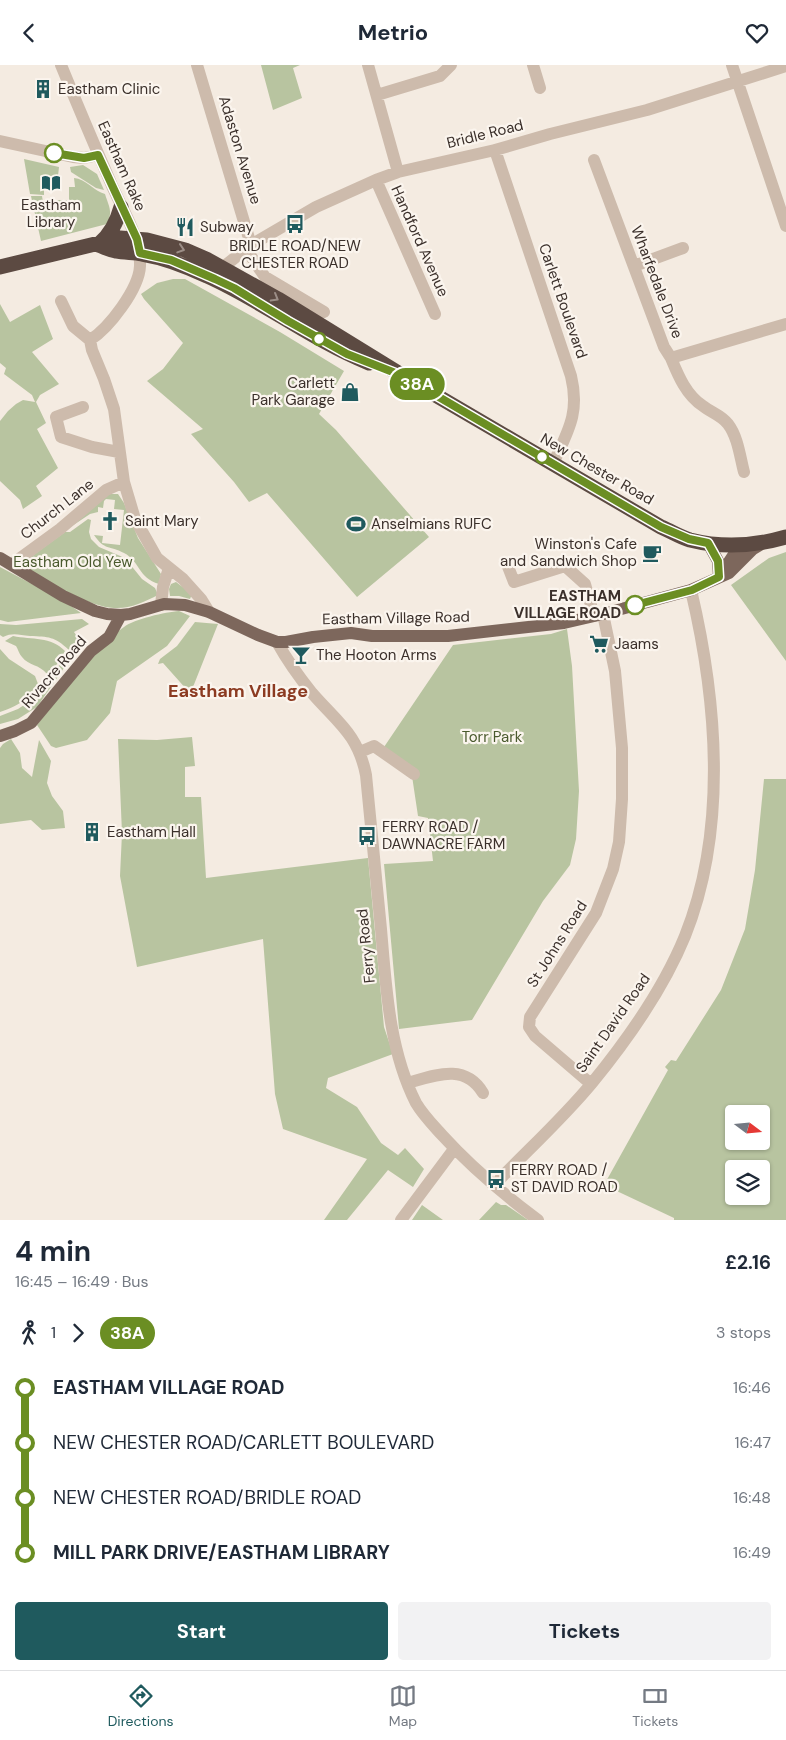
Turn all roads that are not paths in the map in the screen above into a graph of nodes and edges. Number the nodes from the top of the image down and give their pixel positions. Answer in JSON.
{"nodes":[{"id":1,"x":61,"y":65,"type":"edge"},
{"id":2,"x":197,"y":65,"type":"edge"},
{"id":3,"x":368,"y":65,"type":"edge"},
{"id":4,"x":451,"y":65,"type":"edge"},
{"id":5,"x":533,"y":65,"type":"edge"},
{"id":6,"x":732,"y":65,"type":"edge"},
{"id":7,"x":786,"y":66,"type":"edge"},
{"id":8,"x":737,"y":83,"type":"junction"},
{"id":9,"x":540,"y":88,"type":"dead end"},
{"id":10,"x":377,"y":95,"type":"junction"},
{"id":11,"x":3,"y":144,"type":"edge"},
{"id":12,"x":495,"y":150,"type":"junction"},
{"id":13,"x":98,"y":155,"type":"junction"},
{"id":14,"x":594,"y":160,"type":"dead end"},
{"id":15,"x":398,"y":173,"type":"junction"},
{"id":16,"x":376,"y":181,"type":"junction"},
{"id":17,"x":121,"y":207,"type":"junction"},
{"id":18,"x":786,"y":226,"type":"edge"},
{"id":19,"x":98,"y":245,"type":"junction"},
{"id":20,"x":138,"y":246,"type":"junction"},
{"id":21,"x":683,"y":248,"type":"dead end"},
{"id":22,"x":246,"y":249,"type":"junction"},
{"id":23,"x":634,"y":266,"type":"junction"},
{"id":24,"x":0,"y":267,"type":"edge"},
{"id":25,"x":219,"y":273,"type":"junction"},
{"id":26,"x":242,"y":279,"type":"junction"},
{"id":27,"x":61,"y":301,"type":"dead end"},
{"id":28,"x":324,"y":312,"type":"dead end"},
{"id":29,"x":435,"y":314,"type":"dead end"},
{"id":30,"x":786,"y":324,"type":"edge"},
{"id":31,"x":90,"y":340,"type":"junction"},
{"id":32,"x":671,"y":358,"type":"junction"},
{"id":33,"x":403,"y":376,"type":"junction"},
{"id":34,"x":83,"y":407,"type":"dead end"},
{"id":35,"x":119,"y":452,"type":"junction"},
{"id":36,"x":553,"y":464,"type":"junction"},
{"id":37,"x":744,"y":472,"type":"dead end"},
{"id":38,"x":124,"y":482,"type":"junction"},
{"id":39,"x":786,"y":537,"type":"edge"},
{"id":40,"x":708,"y":543,"type":"junction"},
{"id":41,"x":764,"y":543,"type":"junction"},
{"id":42,"x":740,"y":545,"type":"junction"},
{"id":43,"x":0,"y":558,"type":"edge"},
{"id":44,"x":12,"y":564,"type":"junction"},
{"id":45,"x":507,"y":564,"type":"dead end"},
{"id":46,"x":169,"y":568,"type":"junction"},
{"id":47,"x":719,"y":577,"type":"junction"},
{"id":48,"x":692,"y":590,"type":"junction"},
{"id":49,"x":161,"y":605,"type":"junction"},
{"id":50,"x":209,"y":612,"type":"junction"},
{"id":51,"x":122,"y":615,"type":"junction"},
{"id":52,"x":599,"y":615,"type":"junction"},
{"id":53,"x":277,"y":642,"type":"junction"},
{"id":54,"x":0,"y":736,"type":"edge"},
{"id":55,"x":360,"y":751,"type":"junction"},
{"id":56,"x":414,"y":773,"type":"dead end"},
{"id":57,"x":408,"y":1083,"type":"junction"},
{"id":58,"x":591,"y":1084,"type":"junction"},
{"id":59,"x":484,"y":1086,"type":"dead end"},
{"id":60,"x":454,"y":1149,"type":"junction"},
{"id":61,"x":500,"y":1179,"type":"dead end"},
{"id":62,"x":401,"y":1220,"type":"edge"},
{"id":63,"x":538,"y":1220,"type":"edge"}],
"edges":[{"from":1,"to":13,"type":"street","name":"Eastham Rake"},
{"from":2,"to":22,"type":"street","name":"Adaston Avenue"},
{"from":3,"to":10,"type":"street"},
{"from":4,"to":10,"type":"street"},
{"from":5,"to":9,"type":"street"},
{"from":6,"to":8,"type":"street"},
{"from":7,"to":8,"type":"street","name":"Bridle Road"},
{"from":8,"to":12,"type":"street","name":"Bridle Road"},
{"from":8,"to":18,"type":"street"},
{"from":10,"to":15,"type":"street"},
{"from":11,"to":13,"type":"street"},
{"from":12,"to":15,"type":"street","name":"Bridle Road"},
{"from":12,"to":36,"type":"street","name":"Carlett Boulevard"},
{"from":13,"to":17,"type":"street","name":"Eastham Rake"},
{"from":14,"to":23,"type":"street","name":"Wharfedale Drive"},
{"from":15,"to":16,"type":"street","name":"Bridle Road"},
{"from":16,"to":22,"type":"street","name":"Bridle Road"},
{"from":16,"to":29,"type":"street","name":"Handford Avenue"},
{"from":17,"to":19,"type":"highway"},
{"from":17,"to":20,"type":"street","name":"Eastham Rake"},
{"from":19,"to":20,"type":"highway","name":"New Chester Road"},
{"from":19,"to":24,"type":"highway","name":"New Chester Road"},
{"from":20,"to":25,"type":"highway","name":"New Chester Road"},
{"from":20,"to":31,"type":"street"},
{"from":21,"to":23,"type":"street"},
{"from":22,"to":25,"type":"street","name":"Bridle Road"},
{"from":22,"to":26,"type":"street"},
{"from":22,"to":28,"type":"street"},
{"from":23,"to":32,"type":"street","name":"Wharfedale Drive"},
{"from":25,"to":26,"type":"highway","name":"New Chester Road"},
{"from":25,"to":33,"type":"highway","name":"New Chester Road"},
{"from":26,"to":33,"type":"highway","name":"New Chester Road","one_way":true},
{"from":27,"to":31,"type":"street"},
{"from":30,"to":32,"type":"street","name":"Wharfedale Drive"},
{"from":31,"to":35,"type":"street"},
{"from":32,"to":37,"type":"street"},
{"from":33,"to":36,"type":"highway","name":"New Chester Road"},
{"from":34,"to":35,"type":"street"},
{"from":35,"to":38,"type":"street"},
{"from":36,"to":40,"type":"highway","name":"New Chester Road"},
{"from":38,"to":44,"type":"street","name":"Church Lane"},
{"from":38,"to":46,"type":"street"},
{"from":39,"to":41,"type":"highway","name":"New Chester Road"},
{"from":40,"to":42,"type":"highway","name":"New Chester Road"},
{"from":40,"to":47,"type":"main road"},
{"from":41,"to":42,"type":"highway","name":"New Chester Road"},
{"from":41,"to":47,"type":"main road","name":"Eastham Village Road"},
{"from":42,"to":47,"type":"main road"},
{"from":43,"to":44,"type":"main road","name":"Eastham Village Road"},
{"from":44,"to":51,"type":"main road","name":"Eastham Village Road"},
{"from":45,"to":52,"type":"street"},
{"from":46,"to":49,"type":"street"},
{"from":46,"to":50,"type":"street"},
{"from":47,"to":48,"type":"main road","name":"Eastham Village Road"},
{"from":48,"to":52,"type":"main road","name":"Eastham Village Road"},
{"from":48,"to":58,"type":"street","name":"Saint David Road"},
{"from":49,"to":50,"type":"main road","name":"Eastham Village Road"},
{"from":49,"to":51,"type":"main road","name":"Eastham Village Road"},
{"from":50,"to":53,"type":"main road","name":"Eastham Village Road"},
{"from":51,"to":54,"type":"main road","name":"Rivacre Road"},
{"from":52,"to":53,"type":"main road","name":"Eastham Village Road"},
{"from":52,"to":58,"type":"street","name":"St Johns Road"},
{"from":53,"to":55,"type":"street","name":"Ferry Road"},
{"from":55,"to":56,"type":"street"},
{"from":55,"to":57,"type":"street","name":"Ferry Road"},
{"from":57,"to":59,"type":"street"},
{"from":57,"to":60,"type":"street","name":"Ferry Road"},
{"from":58,"to":61,"type":"street","name":"Saint David Road"},
{"from":60,"to":62,"type":"street"},
{"from":60,"to":63,"type":"street","name":"Ferry Road"}]}
